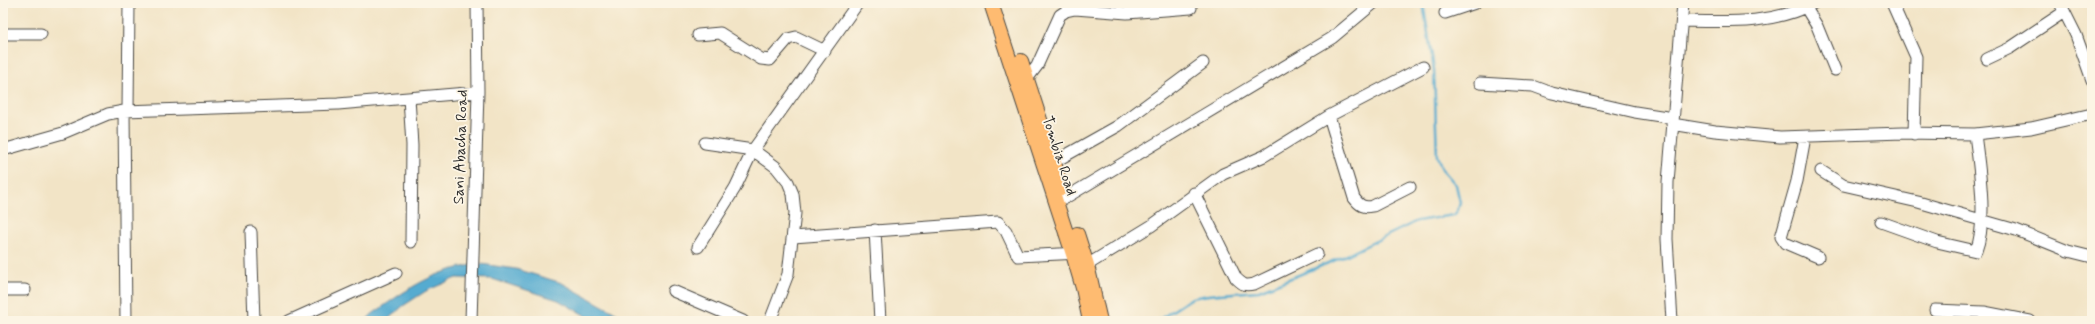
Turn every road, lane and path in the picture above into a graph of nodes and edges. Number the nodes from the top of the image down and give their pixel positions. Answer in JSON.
{"nodes":[{"id":1,"x":129,"y":3,"type":"edge"},
{"id":2,"x":477,"y":3,"type":"edge"},
{"id":3,"x":858,"y":3,"type":"edge"},
{"id":4,"x":991,"y":3,"type":"edge"},
{"id":5,"x":1001,"y":3,"type":"edge"},
{"id":6,"x":1374,"y":3,"type":"edge"},
{"id":7,"x":1475,"y":3,"type":"edge"},
{"id":8,"x":1683,"y":3,"type":"edge"},
{"id":9,"x":1892,"y":3,"type":"edge"},
{"id":10,"x":1810,"y":5,"type":"edge"},
{"id":11,"x":2062,"y":7,"type":"edge"},
{"id":12,"x":1191,"y":8,"type":"dead end"},
{"id":13,"x":1445,"y":12,"type":"dead end"},
{"id":14,"x":1682,"y":21,"type":"junction"},
{"id":15,"x":3,"y":34,"type":"edge"},
{"id":16,"x":41,"y":34,"type":"dead end"},
{"id":17,"x":698,"y":35,"type":"dead end"},
{"id":18,"x":825,"y":51,"type":"junction"},
{"id":19,"x":1987,"y":59,"type":"dead end"},
{"id":20,"x":1203,"y":62,"type":"dead end"},
{"id":21,"x":1423,"y":67,"type":"dead end"},
{"id":22,"x":1835,"y":70,"type":"dead end"},
{"id":23,"x":1027,"y":79,"type":"junction"},
{"id":24,"x":2092,"y":80,"type":"edge"},
{"id":25,"x":1480,"y":83,"type":"dead end"},
{"id":26,"x":478,"y":92,"type":"junction"},
{"id":27,"x":409,"y":98,"type":"junction"},
{"id":28,"x":126,"y":111,"type":"junction"},
{"id":29,"x":2092,"y":114,"type":"edge"},
{"id":30,"x":1329,"y":116,"type":"junction"},
{"id":31,"x":1672,"y":121,"type":"junction"},
{"id":32,"x":1914,"y":134,"type":"junction"},
{"id":33,"x":1975,"y":134,"type":"junction"},
{"id":34,"x":1805,"y":137,"type":"junction"},
{"id":35,"x":705,"y":143,"type":"dead end"},
{"id":36,"x":3,"y":150,"type":"edge"},
{"id":37,"x":753,"y":150,"type":"junction"},
{"id":38,"x":1054,"y":162,"type":"junction"},
{"id":39,"x":1821,"y":171,"type":"dead end"},
{"id":40,"x":1410,"y":187,"type":"dead end"},
{"id":41,"x":1194,"y":193,"type":"junction"},
{"id":42,"x":1065,"y":198,"type":"junction"},
{"id":43,"x":1981,"y":221,"type":"junction"},
{"id":44,"x":1881,"y":222,"type":"dead end"},
{"id":45,"x":875,"y":230,"type":"junction"},
{"id":46,"x":251,"y":232,"type":"dead end"},
{"id":47,"x":793,"y":237,"type":"junction"},
{"id":48,"x":411,"y":242,"type":"dead end"},
{"id":49,"x":698,"y":247,"type":"dead end"},
{"id":50,"x":1317,"y":254,"type":"dead end"},
{"id":51,"x":1081,"y":257,"type":"junction"},
{"id":52,"x":1818,"y":257,"type":"dead end"},
{"id":53,"x":2092,"y":257,"type":"edge"},
{"id":54,"x":396,"y":273,"type":"dead end"},
{"id":55,"x":3,"y":290,"type":"edge"},
{"id":56,"x":25,"y":290,"type":"dead end"},
{"id":57,"x":673,"y":291,"type":"dead end"},
{"id":58,"x":1935,"y":310,"type":"dead end"},
{"id":59,"x":126,"y":321,"type":"edge"},
{"id":60,"x":254,"y":321,"type":"edge"},
{"id":61,"x":289,"y":321,"type":"edge"},
{"id":62,"x":471,"y":321,"type":"edge"},
{"id":63,"x":743,"y":321,"type":"edge"},
{"id":64,"x":770,"y":321,"type":"edge"},
{"id":65,"x":880,"y":321,"type":"edge"},
{"id":66,"x":1090,"y":321,"type":"edge"},
{"id":67,"x":1100,"y":321,"type":"edge"},
{"id":68,"x":1672,"y":321,"type":"edge"},
{"id":69,"x":2030,"y":321,"type":"edge"}],
"edges":[{"from":1,"to":28,"type":"street"},
{"from":2,"to":26,"type":"street","name":"Sani Abacha Road"},
{"from":3,"to":18,"type":"street"},
{"from":4,"to":51,"type":"main road","name":"Tombia Road"},
{"from":5,"to":23,"type":"main road","name":"Tombia Road"},
{"from":6,"to":42,"type":"street"},
{"from":7,"to":13,"type":"street"},
{"from":8,"to":14,"type":"street"},
{"from":9,"to":32,"type":"street"},
{"from":10,"to":14,"type":"street"},
{"from":10,"to":22,"type":"street"},
{"from":11,"to":19,"type":"street"},
{"from":11,"to":24,"type":"street"},
{"from":12,"to":23,"type":"street"},
{"from":14,"to":31,"type":"street"},
{"from":15,"to":16,"type":"street"},
{"from":17,"to":18,"type":"street"},
{"from":18,"to":37,"type":"street"},
{"from":20,"to":38,"type":"street"},
{"from":21,"to":30,"type":"street"},
{"from":23,"to":38,"type":"main road","name":"Tombia Road"},
{"from":25,"to":31,"type":"street"},
{"from":26,"to":27,"type":"street"},
{"from":26,"to":62,"type":"street","name":"Sani Abacha Road"},
{"from":27,"to":28,"type":"street"},
{"from":27,"to":48,"type":"street"},
{"from":28,"to":36,"type":"street"},
{"from":28,"to":59,"type":"street"},
{"from":29,"to":33,"type":"street"},
{"from":30,"to":40,"type":"street"},
{"from":30,"to":41,"type":"street"},
{"from":31,"to":34,"type":"street"},
{"from":31,"to":68,"type":"street"},
{"from":32,"to":33,"type":"street"},
{"from":32,"to":34,"type":"street"},
{"from":33,"to":43,"type":"street"},
{"from":34,"to":52,"type":"street"},
{"from":35,"to":37,"type":"street"},
{"from":37,"to":47,"type":"street"},
{"from":37,"to":49,"type":"street"},
{"from":38,"to":42,"type":"main road","name":"Tombia Road"},
{"from":39,"to":43,"type":"street"},
{"from":41,"to":50,"type":"street"},
{"from":41,"to":51,"type":"street"},
{"from":42,"to":51,"type":"main road","name":"Tombia Road"},
{"from":43,"to":44,"type":"street"},
{"from":43,"to":53,"type":"street"},
{"from":45,"to":47,"type":"street"},
{"from":45,"to":51,"type":"street"},
{"from":45,"to":65,"type":"street"},
{"from":46,"to":60,"type":"street"},
{"from":47,"to":64,"type":"street"},
{"from":51,"to":66,"type":"main road","name":"Tombia Road"},
{"from":51,"to":67,"type":"main road","name":"Tombia Road"},
{"from":54,"to":61,"type":"street"},
{"from":55,"to":56,"type":"street"},
{"from":57,"to":63,"type":"street"},
{"from":58,"to":69,"type":"street"}]}
